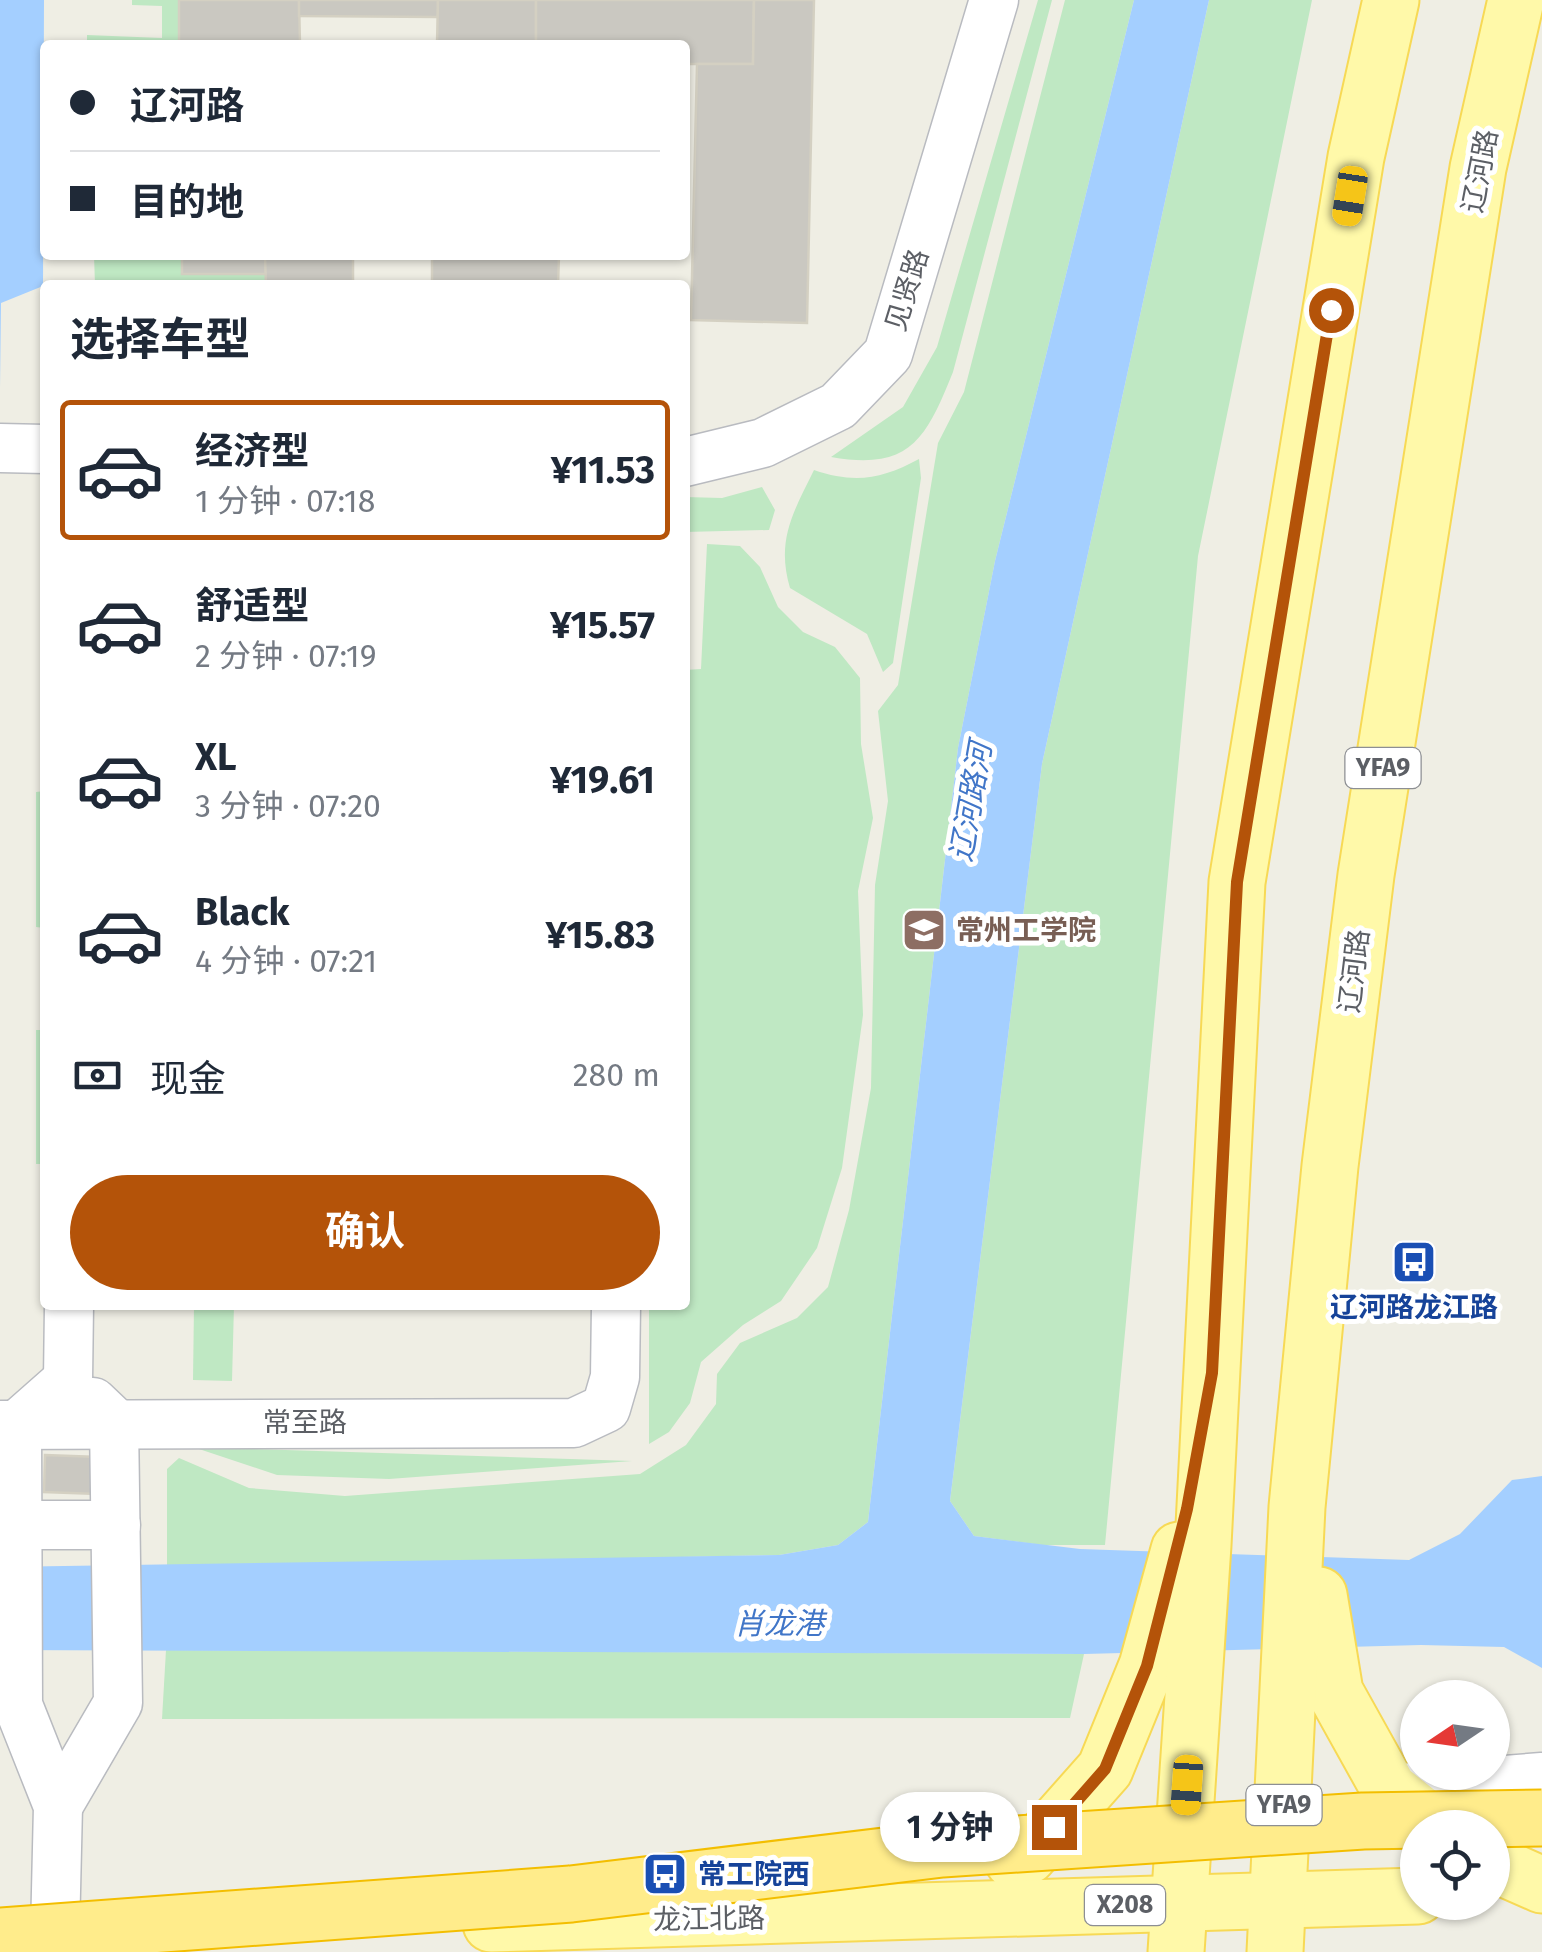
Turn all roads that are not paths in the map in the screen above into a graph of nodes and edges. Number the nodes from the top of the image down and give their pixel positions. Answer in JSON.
{"nodes":[{"id":1,"x":994,"y":0,"type":"edge"},
{"id":2,"x":1390,"y":0,"type":"edge"},
{"id":3,"x":1516,"y":0,"type":"edge"},
{"id":4,"x":690,"y":461,"type":"edge"},
{"id":5,"x":69,"y":1310,"type":"edge"},
{"id":6,"x":616,"y":1310,"type":"edge"},
{"id":7,"x":68,"y":1380,"type":"junction"},
{"id":8,"x":114,"y":1422,"type":"junction"},
{"id":9,"x":8,"y":1425,"type":"edge"},
{"id":10,"x":116,"y":1537,"type":"junction"},
{"id":11,"x":18,"y":1542,"type":"junction"},
{"id":12,"x":1309,"y":1658,"type":"junction"},
{"id":13,"x":1171,"y":1667,"type":"junction"},
{"id":14,"x":1542,"y":1777,"type":"edge"},
{"id":15,"x":1389,"y":1789,"type":"junction"},
{"id":16,"x":58,"y":1806,"type":"junction"},
{"id":17,"x":1415,"y":1810,"type":"edge"},
{"id":18,"x":1542,"y":1818,"type":"edge"},
{"id":19,"x":1510,"y":1871,"type":"edge"},
{"id":20,"x":1542,"y":1885,"type":"edge"},
{"id":21,"x":1542,"y":1894,"type":"edge"},
{"id":22,"x":1510,"y":1895,"type":"edge"},
{"id":23,"x":1400,"y":1896,"type":"edge"},
{"id":24,"x":1280,"y":1899,"type":"junction"},
{"id":25,"x":833,"y":1916,"type":"junction"},
{"id":26,"x":1178,"y":1927,"type":"edge"},
{"id":27,"x":0,"y":1934,"type":"edge"},
{"id":28,"x":55,"y":1934,"type":"junction"},
{"id":29,"x":1275,"y":1952,"type":"edge"}],
"edges":[{"from":1,"to":4,"type":"lane","name":"见贤路"},
{"from":2,"to":13,"type":"main road"},
{"from":3,"to":12,"type":"main road","name":"辽河路","number":"YFA9"},
{"from":5,"to":7,"type":"lane"},
{"from":6,"to":8,"type":"lane","name":"常至路"},
{"from":7,"to":8,"type":"lane"},
{"from":7,"to":9,"type":"lane"},
{"from":8,"to":9,"type":"lane","name":"常至路"},
{"from":8,"to":10,"type":"lane"},
{"from":9,"to":11,"type":"lane"},
{"from":10,"to":11,"type":"lane"},
{"from":10,"to":16,"type":"lane"},
{"from":11,"to":16,"type":"lane"},
{"from":12,"to":15,"type":"main road"},
{"from":12,"to":24,"type":"main road","name":"辽河路","number":"YFA9"},
{"from":13,"to":25,"type":"main road"},
{"from":13,"to":26,"type":"main road"},
{"from":14,"to":15,"type":"lane"},
{"from":15,"to":17,"type":"main road"},
{"from":16,"to":28,"type":"lane"},
{"from":18,"to":27,"type":"highway","bridge":true},
{"from":19,"to":20,"type":"main road"},
{"from":21,"to":22,"type":"main road"},
{"from":23,"to":24,"type":"main road","name":"龙江北路","number":"X208"},
{"from":24,"to":26,"type":"main road","name":"龙江北路","number":"X208"},
{"from":24,"to":29,"type":"main road","name":"辽河路","number":"YFA9"},
{"from":25,"to":26,"type":"main road","name":"龙江北路","number":"X208"},
{"from":25,"to":28,"type":"main road","name":"龙江北路","number":"X208"},
{"from":27,"to":28,"type":"main road","name":"龙江北路","number":"X208"}]}
